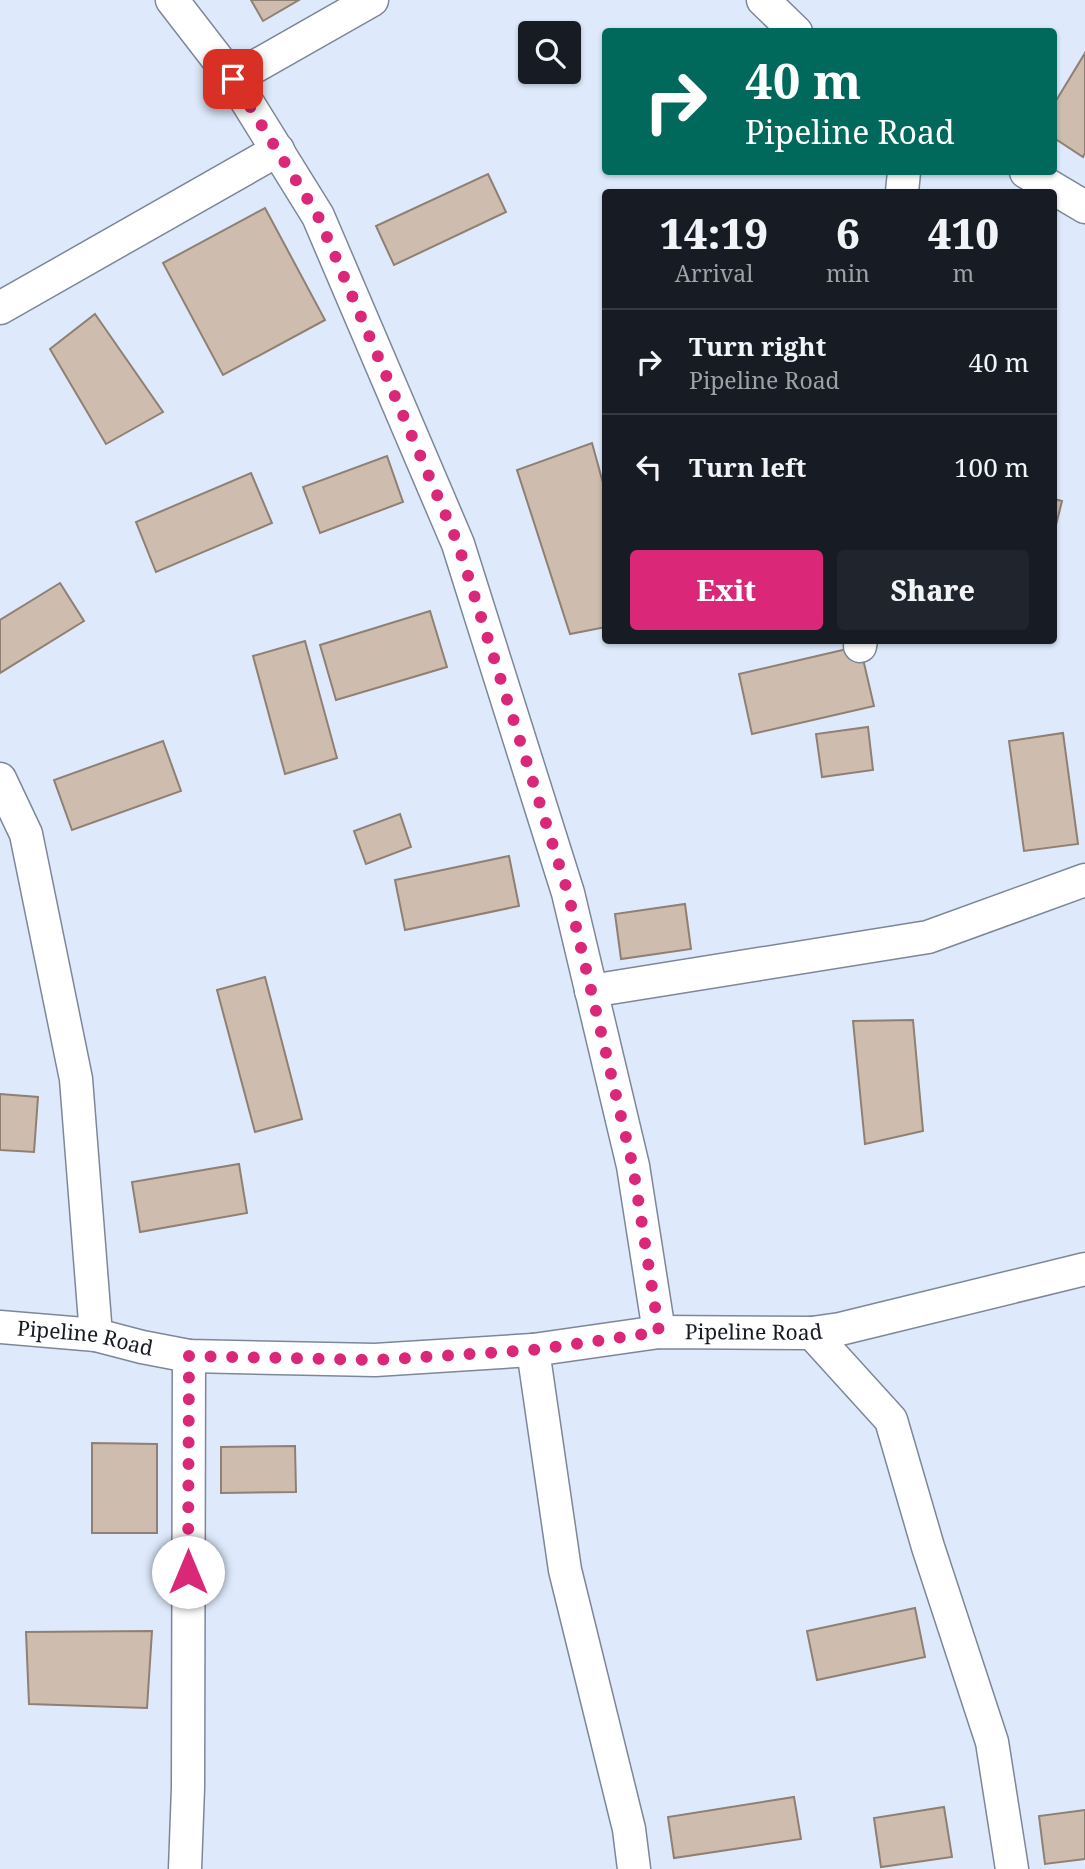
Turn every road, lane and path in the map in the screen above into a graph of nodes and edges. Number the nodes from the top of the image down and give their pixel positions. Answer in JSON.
{"nodes":[{"id":1,"x":172,"y":0,"type":"edge"},
{"id":2,"x":372,"y":0,"type":"edge"},
{"id":3,"x":763,"y":0,"type":"edge"},
{"id":4,"x":792,"y":28,"type":"edge"},
{"id":5,"x":233,"y":79,"type":"junction"},
{"id":6,"x":278,"y":150,"type":"junction"},
{"id":7,"x":1031,"y":175,"type":"edge"},
{"id":8,"x":1055,"y":189,"type":"edge"},
{"id":9,"x":1057,"y":190,"type":"edge"},
{"id":10,"x":1085,"y":207,"type":"edge"},
{"id":11,"x":0,"y":308,"type":"edge"},
{"id":12,"x":0,"y":779,"type":"edge"},
{"id":13,"x":1085,"y":880,"type":"edge"},
{"id":14,"x":591,"y":991,"type":"junction"},
{"id":15,"x":1085,"y":1269,"type":"edge"},
{"id":16,"x":0,"y":1326,"type":"edge"},
{"id":17,"x":659,"y":1332,"type":"junction"},
{"id":18,"x":812,"y":1333,"type":"junction"},
{"id":19,"x":96,"y":1335,"type":"junction"},
{"id":20,"x":533,"y":1350,"type":"junction"},
{"id":21,"x":189,"y":1356,"type":"junction"},
{"id":22,"x":185,"y":1869,"type":"edge"},
{"id":23,"x":634,"y":1869,"type":"edge"},
{"id":24,"x":1012,"y":1869,"type":"edge"}],
"edges":[{"from":1,"to":5,"type":"street"},
{"from":2,"to":5,"type":"street"},
{"from":3,"to":4,"type":"street"},
{"from":5,"to":6,"type":"street"},
{"from":6,"to":11,"type":"street"},
{"from":6,"to":14,"type":"street"},
{"from":7,"to":8,"type":"street"},
{"from":9,"to":10,"type":"street"},
{"from":12,"to":19,"type":"street"},
{"from":13,"to":14,"type":"street"},
{"from":14,"to":17,"type":"street"},
{"from":15,"to":18,"type":"street","name":"Pipeline Road"},
{"from":16,"to":19,"type":"street","name":"Pipeline Road"},
{"from":17,"to":18,"type":"street","name":"Pipeline Road"},
{"from":17,"to":20,"type":"street","name":"Pipeline Road"},
{"from":18,"to":24,"type":"street"},
{"from":19,"to":21,"type":"street","name":"Pipeline Road"},
{"from":20,"to":21,"type":"street","name":"Pipeline Road"},
{"from":20,"to":23,"type":"street"},
{"from":21,"to":22,"type":"street"}]}
